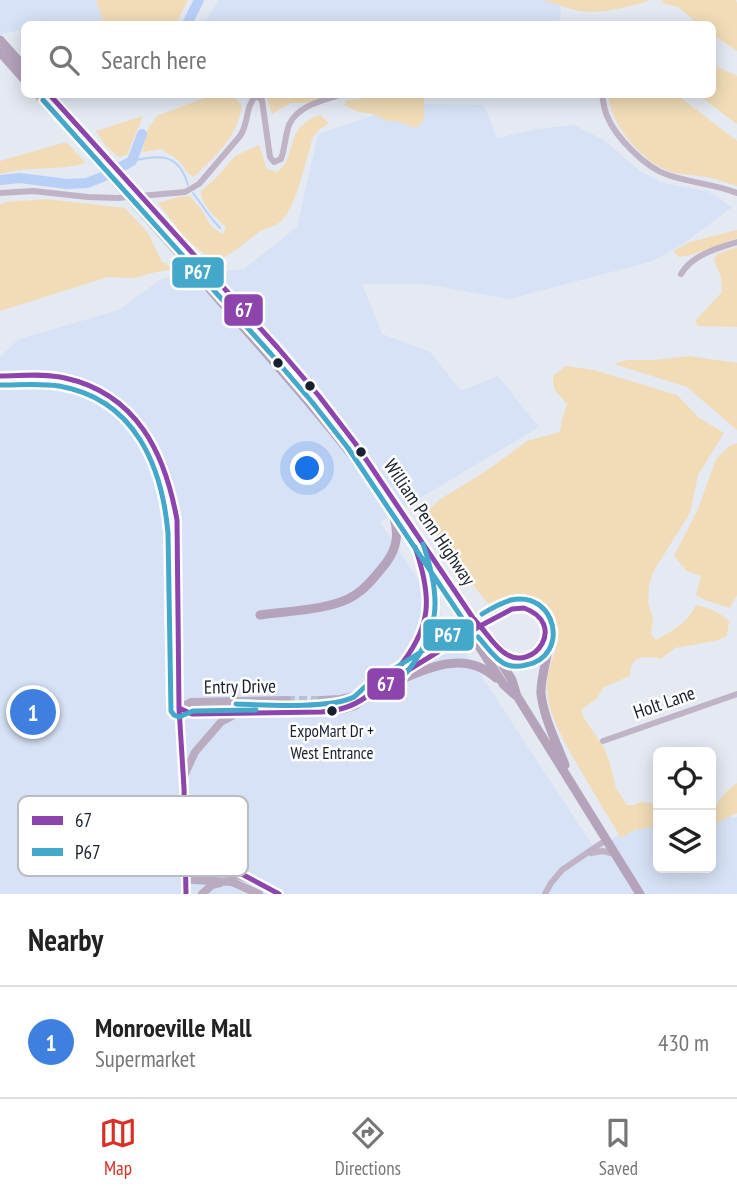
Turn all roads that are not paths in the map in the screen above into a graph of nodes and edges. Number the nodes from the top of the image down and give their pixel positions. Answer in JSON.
{"nodes":[{"id":1,"x":0,"y":40,"type":"edge"},
{"id":2,"x":0,"y":52,"type":"edge"},
{"id":3,"x":21,"y":64,"type":"edge"},
{"id":4,"x":21,"y":76,"type":"edge"},
{"id":5,"x":42,"y":98,"type":"edge"},
{"id":6,"x":52,"y":98,"type":"edge"},
{"id":7,"x":252,"y":98,"type":"edge"},
{"id":8,"x":260,"y":98,"type":"edge"},
{"id":9,"x":332,"y":98,"type":"edge"},
{"id":10,"x":603,"y":98,"type":"edge"},
{"id":11,"x":0,"y":193,"type":"edge"},
{"id":12,"x":737,"y":193,"type":"edge"},
{"id":13,"x":737,"y":242,"type":"edge"},
{"id":14,"x":188,"y":257,"type":"junction"},
{"id":15,"x":681,"y":274,"type":"dead end"},
{"id":16,"x":0,"y":376,"type":"edge"},
{"id":17,"x":391,"y":510,"type":"junction"},
{"id":18,"x":414,"y":545,"type":"junction"},
{"id":19,"x":260,"y":615,"type":"dead end"},
{"id":20,"x":494,"y":617,"type":"junction"},
{"id":21,"x":473,"y":618,"type":"junction"},
{"id":22,"x":505,"y":685,"type":"junction"},
{"id":23,"x":381,"y":687,"type":"junction"},
{"id":24,"x":371,"y":693,"type":"junction"},
{"id":25,"x":737,"y":694,"type":"edge"},
{"id":26,"x":517,"y":696,"type":"junction"},
{"id":27,"x":287,"y":700,"type":"tunnel mouth"},
{"id":28,"x":321,"y":700,"type":"tunnel mouth"},
{"id":29,"x":179,"y":708,"type":"junction"},
{"id":30,"x":321,"y":712,"type":"tunnel mouth"},
{"id":31,"x":236,"y":713,"type":"junction"},
{"id":32,"x":287,"y":713,"type":"tunnel mouth"},
{"id":33,"x":603,"y":741,"type":"dead end"},
{"id":34,"x":184,"y":778,"type":"junction"},
{"id":35,"x":573,"y":786,"type":"junction"},
{"id":36,"x":184,"y":796,"type":"edge"},
{"id":37,"x":606,"y":840,"type":"junction"},
{"id":38,"x":589,"y":853,"type":"junction"},
{"id":39,"x":615,"y":854,"type":"junction"},
{"id":40,"x":242,"y":876,"type":"edge"},
{"id":41,"x":244,"y":876,"type":"edge"},
{"id":42,"x":186,"y":877,"type":"joint"},
{"id":43,"x":249,"y":878,"type":"junction"},
{"id":44,"x":232,"y":882,"type":"junction"},
{"id":45,"x":186,"y":894,"type":"edge"},
{"id":46,"x":202,"y":894,"type":"edge"},
{"id":47,"x":259,"y":894,"type":"edge"},
{"id":48,"x":279,"y":894,"type":"edge"},
{"id":49,"x":545,"y":894,"type":"edge"},
{"id":50,"x":640,"y":894,"type":"edge"}],
"edges":[{"from":1,"to":3,"type":"highway"},
{"from":2,"to":4,"type":"highway"},
{"from":5,"to":14,"type":"highway","name":"William Penn Highway","bridge":true},
{"from":6,"to":14,"type":"highway","name":"William Penn Highway","bridge":true},
{"from":7,"to":11,"type":"street"},
{"from":8,"to":9,"type":"street"},
{"from":10,"to":12,"type":"street"},
{"from":13,"to":15,"type":"street"},
{"from":14,"to":17,"type":"highway","name":"William Penn Highway"},
{"from":14,"to":21,"type":"highway","name":"William Penn Highway"},
{"from":16,"to":29,"type":"street"},
{"from":17,"to":18,"type":"highway","name":"William Penn Highway"},
{"from":17,"to":19,"type":"highway"},
{"from":18,"to":22,"type":"highway","name":"William Penn Highway"},
{"from":18,"to":23,"type":"highway"},
{"from":20,"to":21,"type":"highway"},
{"from":20,"to":23,"type":"highway","bridge":true},
{"from":20,"to":35,"type":"highway"},
{"from":21,"to":26,"type":"highway","name":"William Penn Highway"},
{"from":22,"to":23,"type":"highway"},
{"from":22,"to":26,"type":"highway","name":"William Penn Highway"},
{"from":23,"to":24,"type":"main road"},
{"from":24,"to":28,"type":"main road"},
{"from":24,"to":30,"type":"main road"},
{"from":25,"to":33,"type":"street","name":"Holt Lane"},
{"from":26,"to":35,"type":"highway","name":"William Penn Highway"},
{"from":27,"to":29,"type":"main road","name":"Entry Drive"},
{"from":29,"to":31,"type":"main road","name":"Entry Drive"},
{"from":29,"to":34,"type":"street"},
{"from":31,"to":32,"type":"main road","name":"Entry Drive"},
{"from":31,"to":34,"type":"main road"},
{"from":34,"to":36,"type":"street"},
{"from":35,"to":37,"type":"highway","name":"William Penn Highway"},
{"from":37,"to":38,"type":"street"},
{"from":37,"to":39,"type":"highway","name":"William Penn Highway"},
{"from":38,"to":39,"type":"street"},
{"from":38,"to":49,"type":"street"},
{"from":39,"to":50,"type":"highway","name":"William Penn Highway"},
{"from":40,"to":43,"type":"main road"},
{"from":41,"to":43,"type":"main road"},
{"from":42,"to":44,"type":"main road"},
{"from":42,"to":45,"type":"street"},
{"from":43,"to":48,"type":"main road"},
{"from":44,"to":46,"type":"main road"},
{"from":44,"to":47,"type":"main road"}]}
